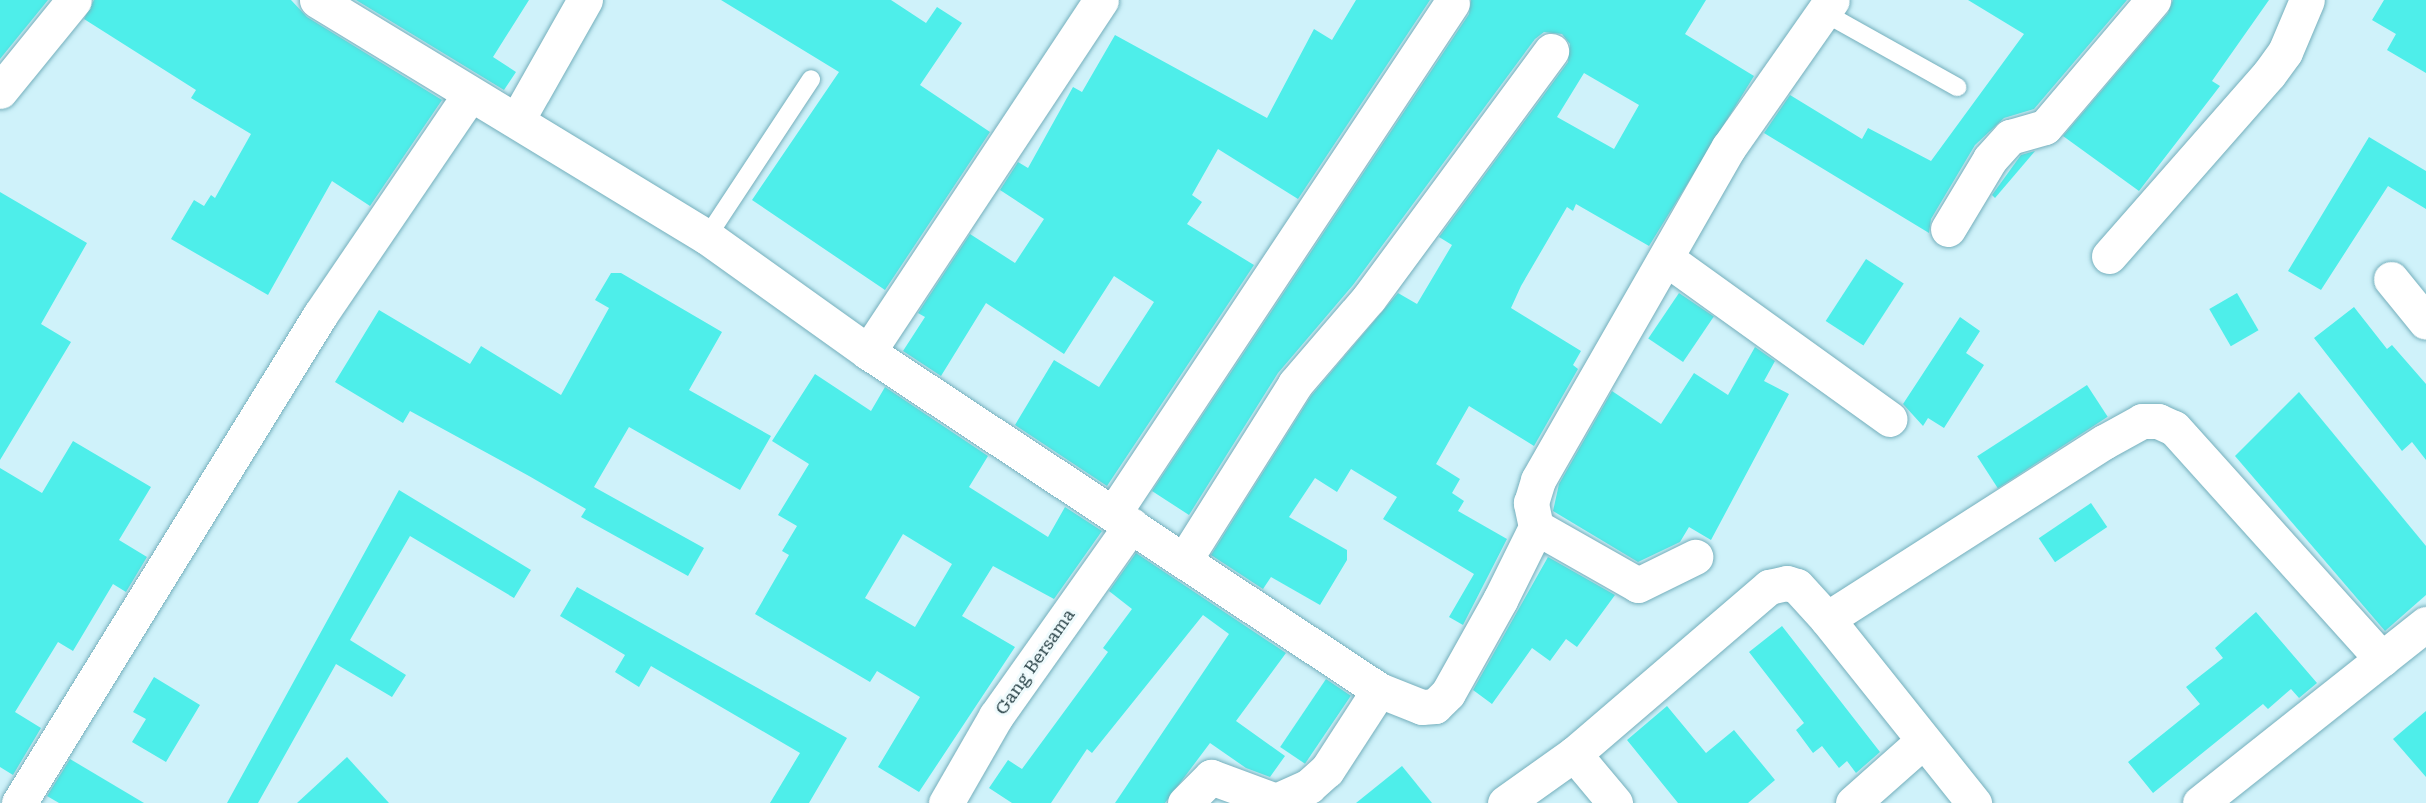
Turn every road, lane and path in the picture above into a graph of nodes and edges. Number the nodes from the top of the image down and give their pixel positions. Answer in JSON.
{"nodes":[{"id":1,"x":74,"y":0,"type":"edge"},
{"id":2,"x":317,"y":0,"type":"edge"},
{"id":3,"x":585,"y":0,"type":"edge"},
{"id":4,"x":1101,"y":0,"type":"edge"},
{"id":5,"x":2153,"y":0,"type":"edge"},
{"id":6,"x":2307,"y":0,"type":"edge"},
{"id":7,"x":1452,"y":3,"type":"dead end"},
{"id":8,"x":1827,"y":6,"type":"edge"},
{"id":9,"x":1551,"y":51,"type":"dead end"},
{"id":10,"x":811,"y":79,"type":"dead end"},
{"id":11,"x":1957,"y":87,"type":"dead end"},
{"id":12,"x":0,"y":91,"type":"edge"},
{"id":13,"x":469,"y":96,"type":"junction"},
{"id":14,"x":517,"y":120,"type":"junction"},
{"id":15,"x":1948,"y":229,"type":"dead end"},
{"id":16,"x":707,"y":237,"type":"junction"},
{"id":17,"x":2109,"y":256,"type":"dead end"},
{"id":18,"x":1667,"y":259,"type":"junction"},
{"id":19,"x":2391,"y":279,"type":"dead end"},
{"id":20,"x":2426,"y":322,"type":"edge"},
{"id":21,"x":868,"y":352,"type":"junction"},
{"id":22,"x":1890,"y":419,"type":"dead end"},
{"id":23,"x":1122,"y":519,"type":"junction"},
{"id":24,"x":1536,"y":527,"type":"junction"},
{"id":25,"x":1695,"y":557,"type":"dead end"},
{"id":26,"x":1185,"y":559,"type":"junction"},
{"id":27,"x":1827,"y":619,"type":"junction"},
{"id":28,"x":2426,"y":624,"type":"edge"},
{"id":29,"x":2382,"y":659,"type":"junction"},
{"id":30,"x":1379,"y":690,"type":"junction"},
{"id":31,"x":1923,"y":741,"type":"junction"},
{"id":32,"x":1574,"y":754,"type":"junction"},
{"id":33,"x":19,"y":803,"type":"edge"},
{"id":34,"x":946,"y":803,"type":"edge"},
{"id":35,"x":1185,"y":803,"type":"edge"},
{"id":36,"x":1505,"y":803,"type":"edge"},
{"id":37,"x":1615,"y":803,"type":"edge"},
{"id":38,"x":1853,"y":803,"type":"edge"},
{"id":39,"x":1974,"y":803,"type":"edge"},
{"id":40,"x":2200,"y":803,"type":"edge"}],
"edges":[{"from":1,"to":12,"type":"street"},
{"from":2,"to":13,"type":"street"},
{"from":3,"to":14,"type":"street"},
{"from":4,"to":21,"type":"street"},
{"from":5,"to":15,"type":"street"},
{"from":6,"to":17,"type":"street"},
{"from":7,"to":23,"type":"street","name":"Gang Bersama"},
{"from":8,"to":11,"type":"lane"},
{"from":8,"to":18,"type":"street"},
{"from":9,"to":26,"type":"street"},
{"from":10,"to":16,"type":"lane"},
{"from":13,"to":14,"type":"street"},
{"from":13,"to":33,"type":"street"},
{"from":14,"to":16,"type":"street"},
{"from":16,"to":21,"type":"street"},
{"from":18,"to":22,"type":"street"},
{"from":18,"to":24,"type":"street"},
{"from":19,"to":20,"type":"street"},
{"from":21,"to":23,"type":"street"},
{"from":23,"to":26,"type":"street"},
{"from":23,"to":34,"type":"street","name":"Gang Bersama"},
{"from":24,"to":25,"type":"street"},
{"from":24,"to":30,"type":"street"},
{"from":26,"to":30,"type":"street"},
{"from":27,"to":29,"type":"street"},
{"from":27,"to":31,"type":"street"},
{"from":27,"to":32,"type":"street"},
{"from":28,"to":29,"type":"street"},
{"from":29,"to":40,"type":"street"},
{"from":30,"to":35,"type":"street"},
{"from":31,"to":38,"type":"street"},
{"from":31,"to":39,"type":"street"},
{"from":32,"to":36,"type":"street"},
{"from":32,"to":37,"type":"street"}]}
